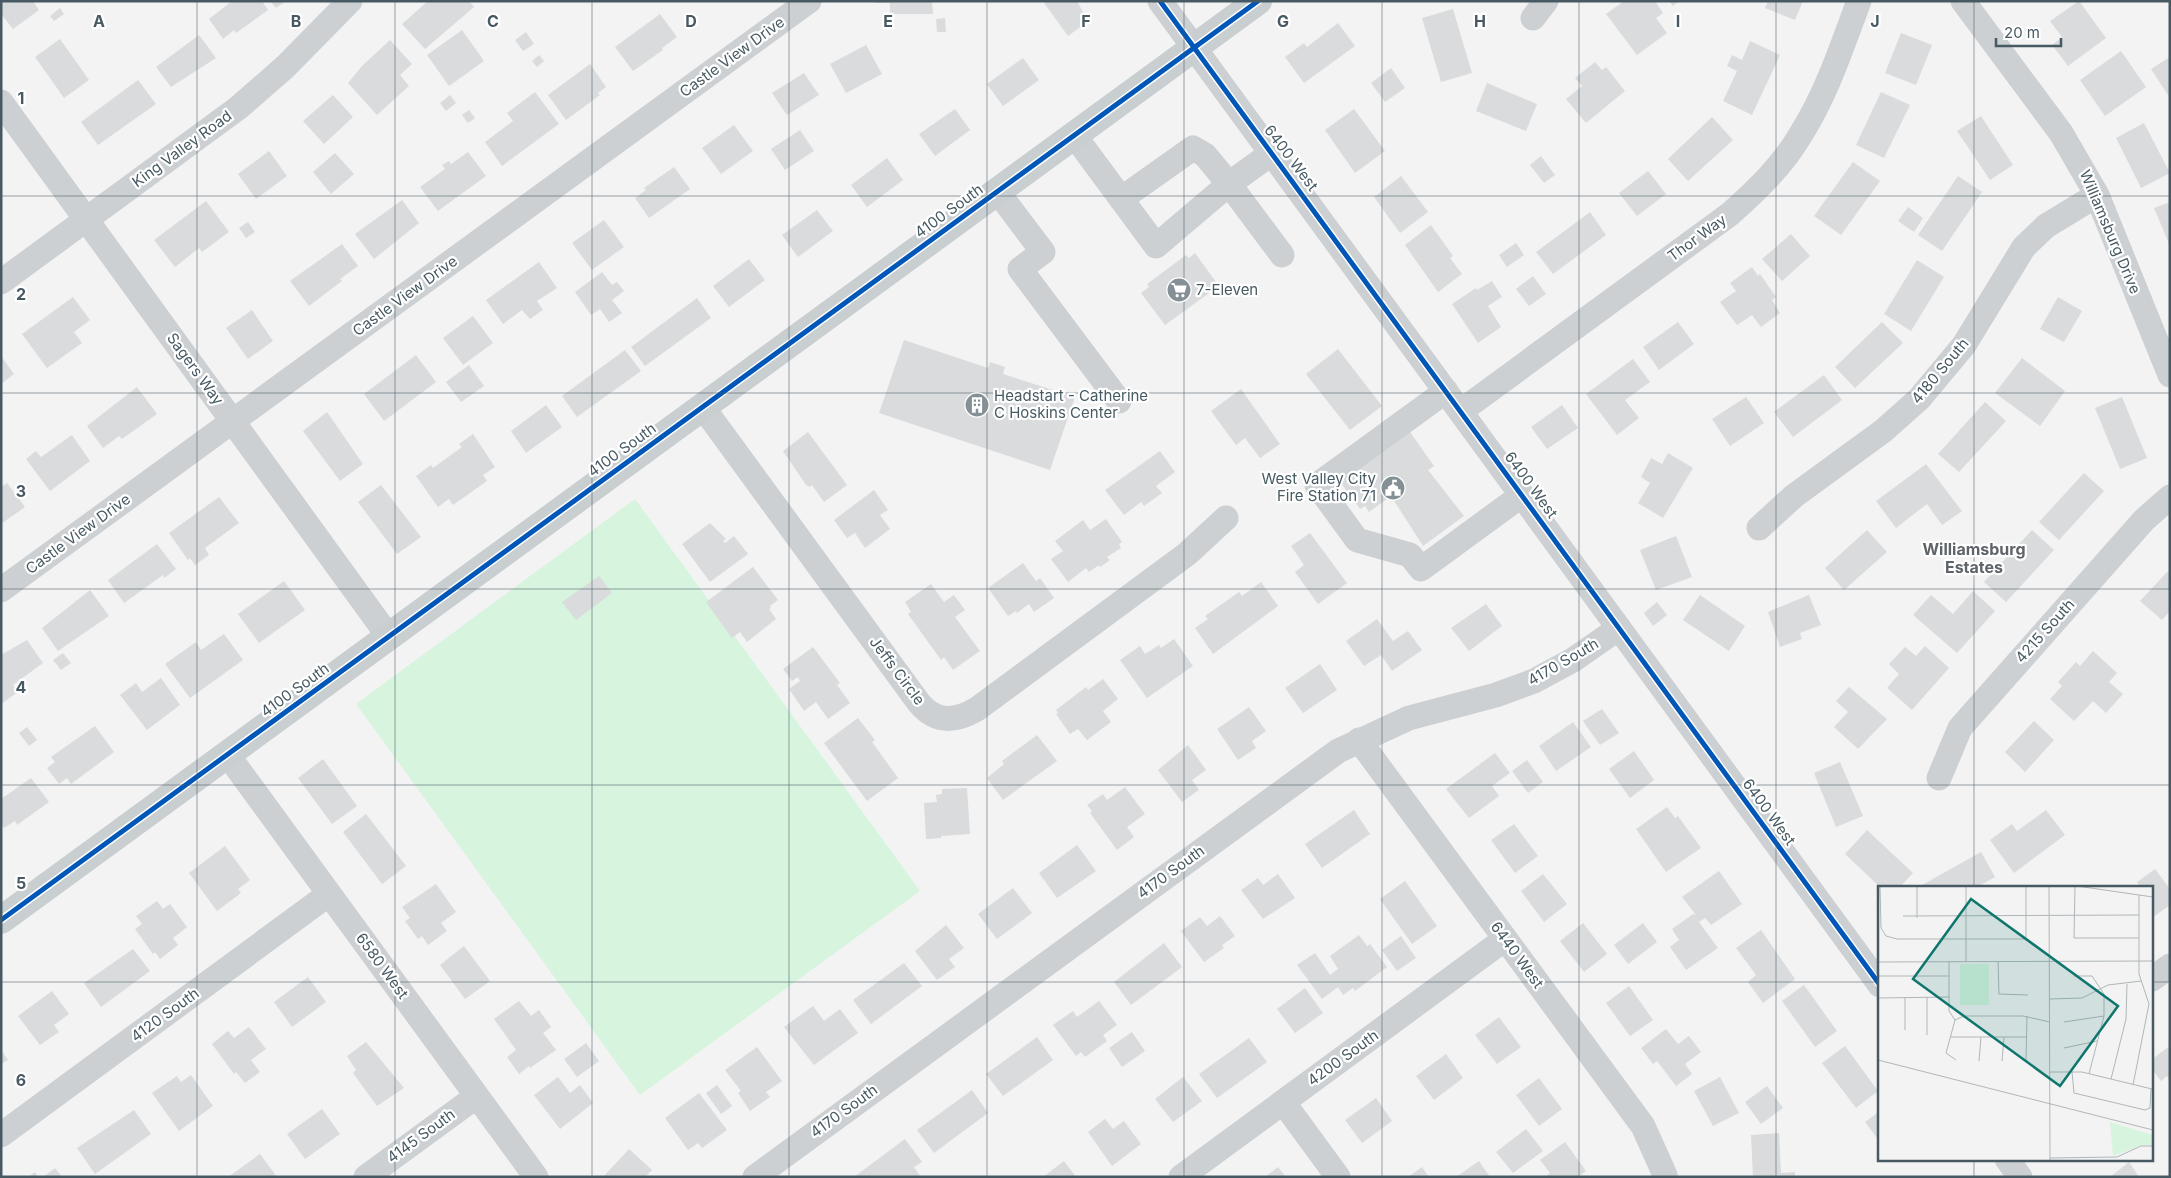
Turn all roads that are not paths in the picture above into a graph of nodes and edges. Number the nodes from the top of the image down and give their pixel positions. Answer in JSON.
{"nodes":[{"id":1,"x":350,"y":1,"type":"edge"},
{"id":2,"x":809,"y":1,"type":"edge"},
{"id":3,"x":1160,"y":1,"type":"edge"},
{"id":4,"x":1258,"y":1,"type":"edge"},
{"id":5,"x":1859,"y":1,"type":"edge"},
{"id":6,"x":1963,"y":1,"type":"edge"},
{"id":7,"x":1194,"y":48,"type":"junction"},
{"id":8,"x":1,"y":102,"type":"edge"},
{"id":9,"x":1074,"y":136,"type":"junction"},
{"id":10,"x":1272,"y":153,"type":"junction"},
{"id":11,"x":1229,"y":184,"type":"junction"},
{"id":12,"x":997,"y":191,"type":"junction"},
{"id":13,"x":2097,"y":196,"type":"junction"},
{"id":14,"x":1121,"y":199,"type":"junction"},
{"id":15,"x":87,"y":220,"type":"junction"},
{"id":16,"x":1282,"y":255,"type":"dead end"},
{"id":17,"x":1,"y":282,"type":"edge"},
{"id":18,"x":2170,"y":375,"type":"edge"},
{"id":19,"x":1446,"y":390,"type":"junction"},
{"id":20,"x":1119,"y":401,"type":"dead end"},
{"id":21,"x":702,"y":406,"type":"junction"},
{"id":22,"x":1461,"y":411,"type":"junction"},
{"id":23,"x":233,"y":421,"type":"junction"},
{"id":24,"x":1522,"y":495,"type":"junction"},
{"id":25,"x":2170,"y":497,"type":"edge"},
{"id":26,"x":1226,"y":518,"type":"dead end"},
{"id":27,"x":1759,"y":528,"type":"dead end"},
{"id":28,"x":1,"y":590,"type":"edge"},
{"id":29,"x":1619,"y":628,"type":"junction"},
{"id":30,"x":389,"y":637,"type":"junction"},
{"id":31,"x":1359,"y":740,"type":"junction"},
{"id":32,"x":228,"y":754,"type":"junction"},
{"id":33,"x":1939,"y":778,"type":"dead end"},
{"id":34,"x":329,"y":894,"type":"junction"},
{"id":35,"x":1,"y":920,"type":"edge"},
{"id":36,"x":1505,"y":939,"type":"junction"},
{"id":37,"x":2170,"y":966,"type":"edge"},
{"id":38,"x":2154,"y":978,"type":"edge"},
{"id":39,"x":1878,"y":982,"type":"edge"},
{"id":40,"x":477,"y":1096,"type":"junction"},
{"id":41,"x":1283,"y":1102,"type":"junction"},
{"id":42,"x":1,"y":1135,"type":"edge"},
{"id":43,"x":2008,"y":1160,"type":"edge"},
{"id":44,"x":1665,"y":1175,"type":"dead end"},
{"id":45,"x":366,"y":1177,"type":"edge"},
{"id":46,"x":536,"y":1177,"type":"edge"},
{"id":47,"x":755,"y":1177,"type":"edge"},
{"id":48,"x":1181,"y":1177,"type":"edge"},
{"id":49,"x":1338,"y":1177,"type":"edge"},
{"id":50,"x":2020,"y":1177,"type":"edge"}],
"edges":[{"from":1,"to":15,"type":"street","name":"King Valley Road"},
{"from":2,"to":23,"type":"street","name":"Castle View Drive"},
{"from":3,"to":7,"type":"street","name":"6400 West"},
{"from":4,"to":7,"type":"main road","name":"4100 South"},
{"from":5,"to":22,"type":"street","name":"Thor Way"},
{"from":6,"to":13,"type":"street","name":"Williamsburg Drive"},
{"from":7,"to":9,"type":"main road","name":"4100 South"},
{"from":7,"to":10,"type":"street","name":"6400 West"},
{"from":8,"to":15,"type":"street","name":"Sagers Way"},
{"from":9,"to":12,"type":"main road","name":"4100 South"},
{"from":9,"to":14,"type":"street"},
{"from":10,"to":11,"type":"street"},
{"from":10,"to":19,"type":"street","name":"6400 West"},
{"from":11,"to":14,"type":"street"},
{"from":11,"to":14,"type":"street"},
{"from":11,"to":16,"type":"street"},
{"from":12,"to":20,"type":"street"},
{"from":12,"to":21,"type":"main road","name":"4100 South"},
{"from":13,"to":18,"type":"street","name":"Williamsburg Drive"},
{"from":13,"to":27,"type":"street","name":"4180 South"},
{"from":15,"to":17,"type":"street","name":"King Valley Road"},
{"from":15,"to":23,"type":"street","name":"Sagers Way"},
{"from":19,"to":22,"type":"street","name":"6400 West"},
{"from":19,"to":24,"type":"street"},
{"from":21,"to":26,"type":"street","name":"Jeffs Circle"},
{"from":21,"to":30,"type":"main road","name":"4100 South"},
{"from":22,"to":24,"type":"street","name":"6400 West"},
{"from":23,"to":28,"type":"street","name":"Castle View Drive"},
{"from":23,"to":30,"type":"street","name":"Sagers Way"},
{"from":24,"to":29,"type":"street","name":"6400 West"},
{"from":25,"to":33,"type":"street","name":"4215 South"},
{"from":29,"to":31,"type":"street","name":"4170 South"},
{"from":29,"to":39,"type":"street","name":"6400 West"},
{"from":30,"to":32,"type":"main road","name":"4100 South"},
{"from":31,"to":36,"type":"street","name":"6440 West"},
{"from":31,"to":47,"type":"street","name":"4170 South"},
{"from":32,"to":34,"type":"street","name":"6580 West"},
{"from":32,"to":35,"type":"main road","name":"4100 South"},
{"from":34,"to":40,"type":"street","name":"6580 West"},
{"from":34,"to":42,"type":"street","name":"4120 South"},
{"from":36,"to":41,"type":"street","name":"4200 South"},
{"from":36,"to":44,"type":"street","name":"6440 West"},
{"from":37,"to":38,"type":"street"},
{"from":40,"to":45,"type":"street","name":"4145 South"},
{"from":40,"to":46,"type":"street","name":"6580 West"},
{"from":41,"to":48,"type":"street","name":"4200 South"},
{"from":41,"to":49,"type":"street"},
{"from":43,"to":50,"type":"street"}]}
